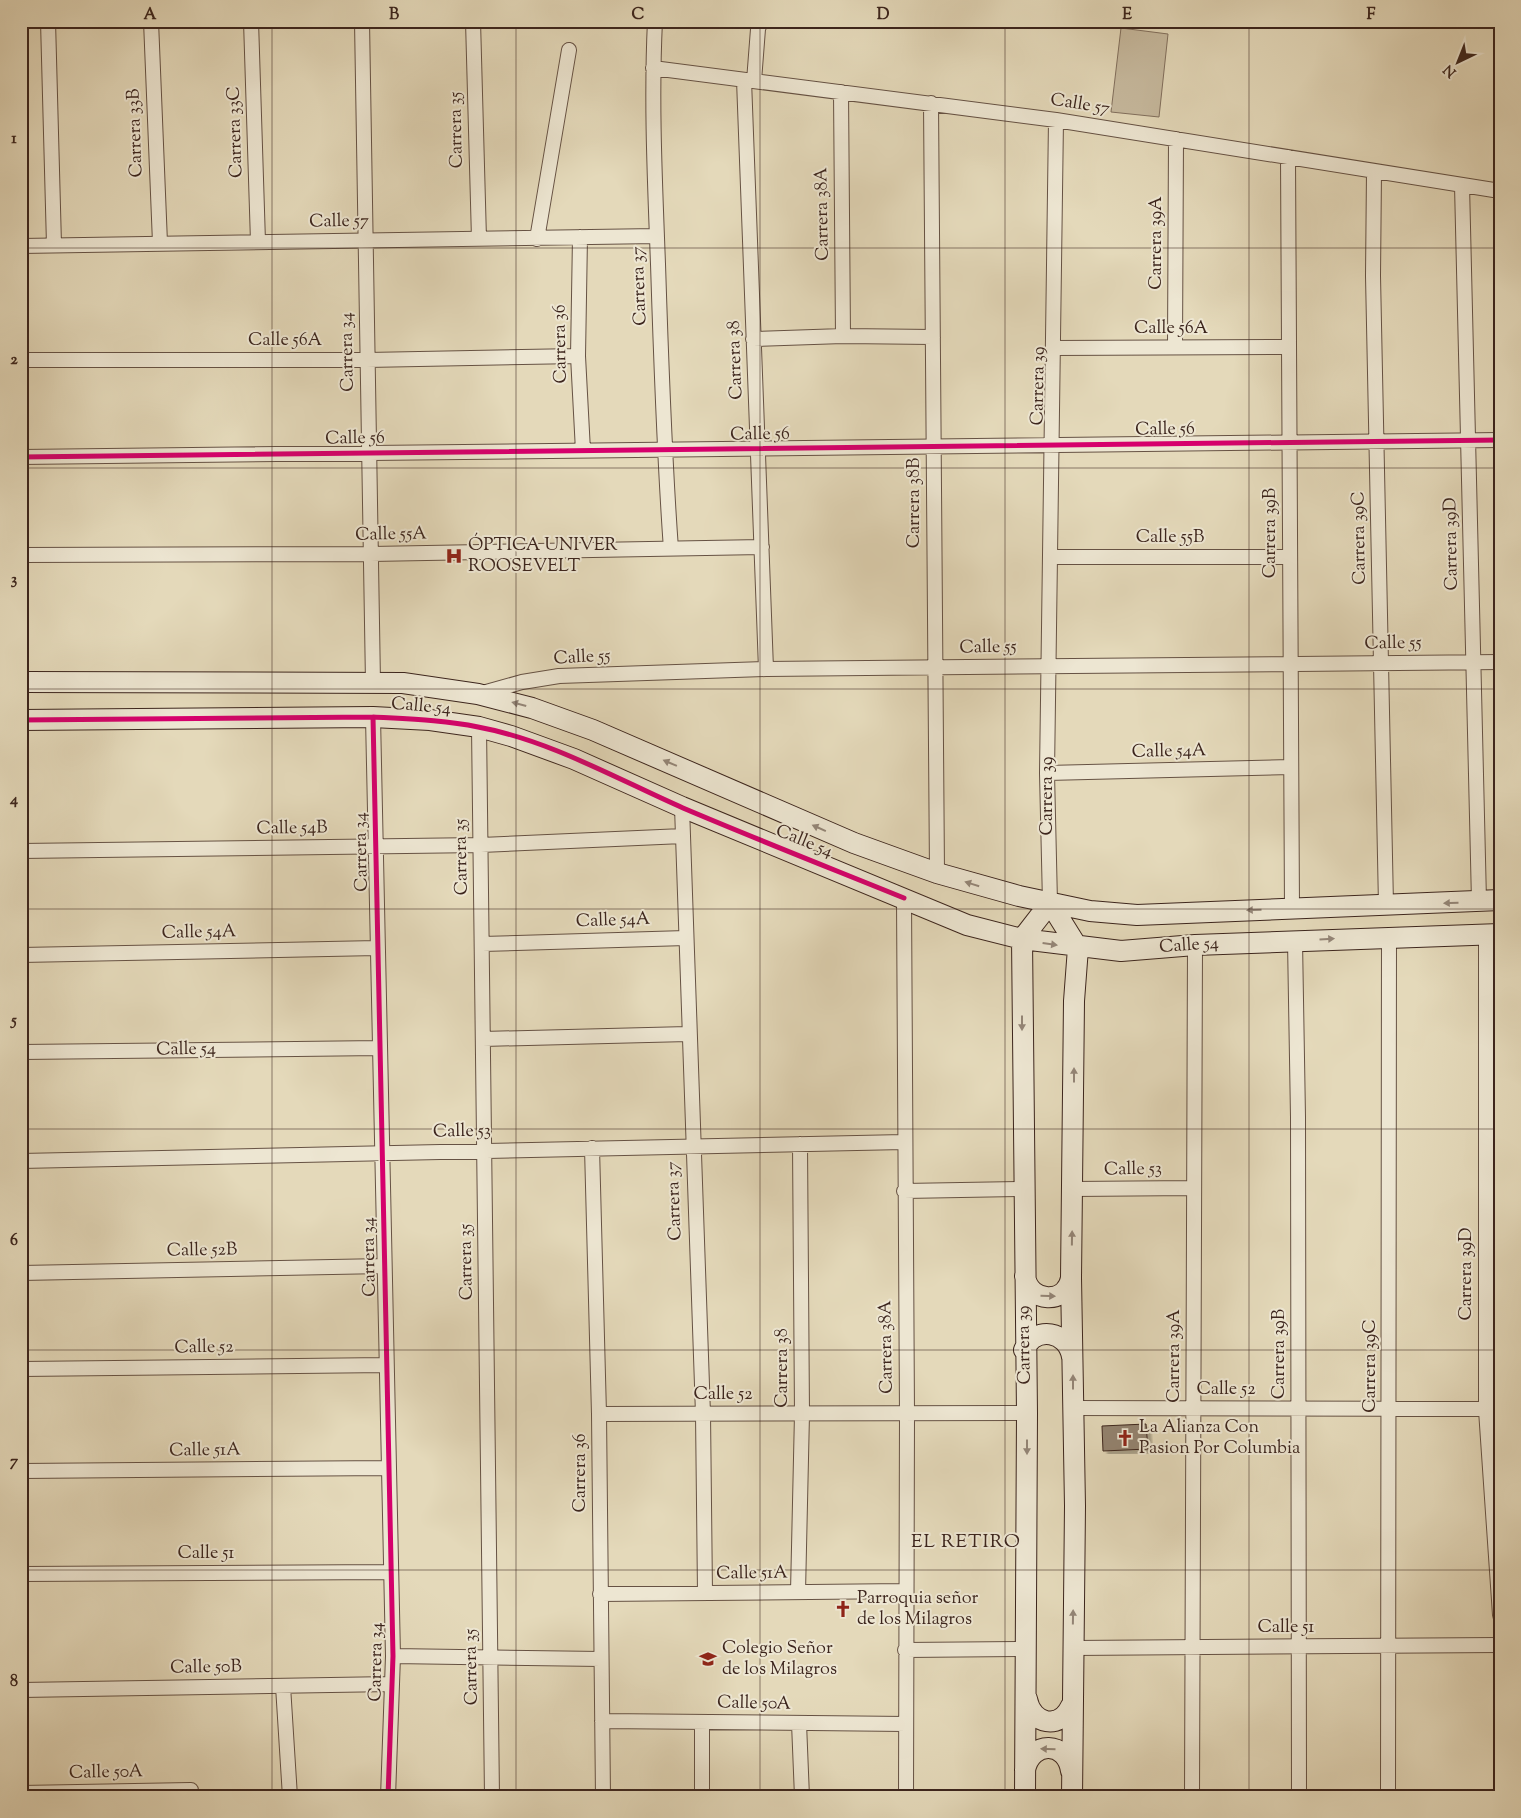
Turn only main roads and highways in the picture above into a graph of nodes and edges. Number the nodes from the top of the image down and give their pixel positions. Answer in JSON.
{"nodes":[{"id":1,"x":21,"y":682,"type":"edge"},
{"id":2,"x":21,"y":720,"type":"edge"},
{"id":3,"x":1500,"y":900,"type":"edge"},
{"id":4,"x":1050,"y":903,"type":"junction"},
{"id":5,"x":967,"y":925,"type":"junction"},
{"id":6,"x":1493,"y":934,"type":"edge"},
{"id":7,"x":1022,"y":940,"type":"junction"},
{"id":8,"x":1078,"y":948,"type":"junction"},
{"id":9,"x":1121,"y":951,"type":"junction"},
{"id":10,"x":1022,"y":988,"type":"junction"},
{"id":11,"x":1074,"y":1001,"type":"junction"},
{"id":12,"x":1025,"y":1276,"type":"junction"},
{"id":13,"x":1071,"y":1278,"type":"junction"},
{"id":14,"x":1024,"y":1350,"type":"junction"},
{"id":15,"x":1072,"y":1357,"type":"junction"},
{"id":16,"x":1027,"y":1700,"type":"junction"},
{"id":17,"x":1071,"y":1706,"type":"junction"},
{"id":18,"x":1025,"y":1770,"type":"junction"},
{"id":19,"x":1071,"y":1771,"type":"junction"},
{"id":20,"x":1025,"y":1797,"type":"edge"},
{"id":21,"x":1072,"y":1797,"type":"edge"}],
"edges":[{"from":4,"to":1,"type":"main road","name":"Calle 54","one_way":true},
{"from":2,"to":5,"type":"main road","name":"Calle 54"},
{"from":3,"to":4,"type":"main road","name":"Calle 54","one_way":true},
{"from":4,"to":7,"type":"main road"},
{"from":4,"to":8,"type":"main road"},
{"from":5,"to":7,"type":"main road","name":"Calle 54"},
{"from":5,"to":10,"type":"main road"},
{"from":9,"to":6,"type":"main road","name":"Calle 54","one_way":true},
{"from":7,"to":8,"type":"main road","name":"Calle 54","one_way":true},
{"from":7,"to":10,"type":"main road","name":"Carrera 39"},
{"from":8,"to":9,"type":"main road","name":"Calle 54"},
{"from":8,"to":11,"type":"main road"},
{"from":9,"to":11,"type":"main road"},
{"from":10,"to":12,"type":"main road","name":"Carrera 39","one_way":true},
{"from":13,"to":11,"type":"main road","one_way":true},
{"from":12,"to":13,"type":"main road","one_way":true},
{"from":12,"to":14,"type":"main road","name":"Carrera 39"},
{"from":13,"to":15,"type":"main road"},
{"from":14,"to":15,"type":"main road"},
{"from":14,"to":16,"type":"main road","name":"Carrera 39","one_way":true},
{"from":17,"to":15,"type":"main road","one_way":true},
{"from":16,"to":17,"type":"main road"},
{"from":16,"to":18,"type":"main road","name":"Carrera 39"},
{"from":17,"to":19,"type":"main road"},
{"from":19,"to":18,"type":"main road","one_way":true},
{"from":18,"to":20,"type":"main road","name":"Carrera 39"},
{"from":19,"to":21,"type":"main road"}]}
